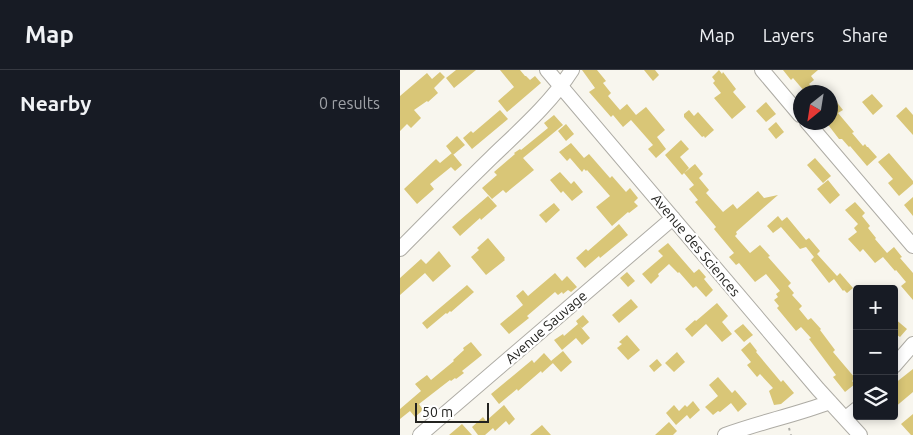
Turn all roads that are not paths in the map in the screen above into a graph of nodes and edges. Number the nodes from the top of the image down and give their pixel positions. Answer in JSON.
{"nodes":[{"id":1,"x":547,"y":70,"type":"edge"},
{"id":2,"x":572,"y":70,"type":"edge"},
{"id":3,"x":762,"y":70,"type":"edge"},
{"id":4,"x":562,"y":86,"type":"junction"},
{"id":5,"x":793,"y":107,"type":"edge"},
{"id":6,"x":814,"y":130,"type":"edge"},
{"id":7,"x":673,"y":218,"type":"junction"},
{"id":8,"x":913,"y":246,"type":"edge"},
{"id":9,"x":400,"y":249,"type":"edge"},
{"id":10,"x":913,"y":344,"type":"edge"},
{"id":11,"x":898,"y":361,"type":"edge"},
{"id":12,"x":830,"y":402,"type":"junction"},
{"id":13,"x":853,"y":412,"type":"edge"},
{"id":14,"x":846,"y":418,"type":"junction"},
{"id":15,"x":420,"y":435,"type":"edge"},
{"id":16,"x":725,"y":435,"type":"edge"},
{"id":17,"x":860,"y":435,"type":"edge"}],
"edges":[{"from":1,"to":4,"type":"street","name":"Avenue des Sciences"},
{"from":2,"to":4,"type":"street"},
{"from":3,"to":5,"type":"street"},
{"from":4,"to":7,"type":"street","name":"Avenue des Sciences"},
{"from":4,"to":9,"type":"street"},
{"from":6,"to":8,"type":"street"},
{"from":7,"to":12,"type":"street","name":"Avenue des Sciences"},
{"from":7,"to":15,"type":"street","name":"Avenue Sauvage"},
{"from":10,"to":11,"type":"street"},
{"from":12,"to":14,"type":"street","name":"Avenue des Sciences"},
{"from":12,"to":16,"type":"street"},
{"from":13,"to":14,"type":"street"},
{"from":14,"to":17,"type":"street","name":"Avenue des Sciences"}]}
